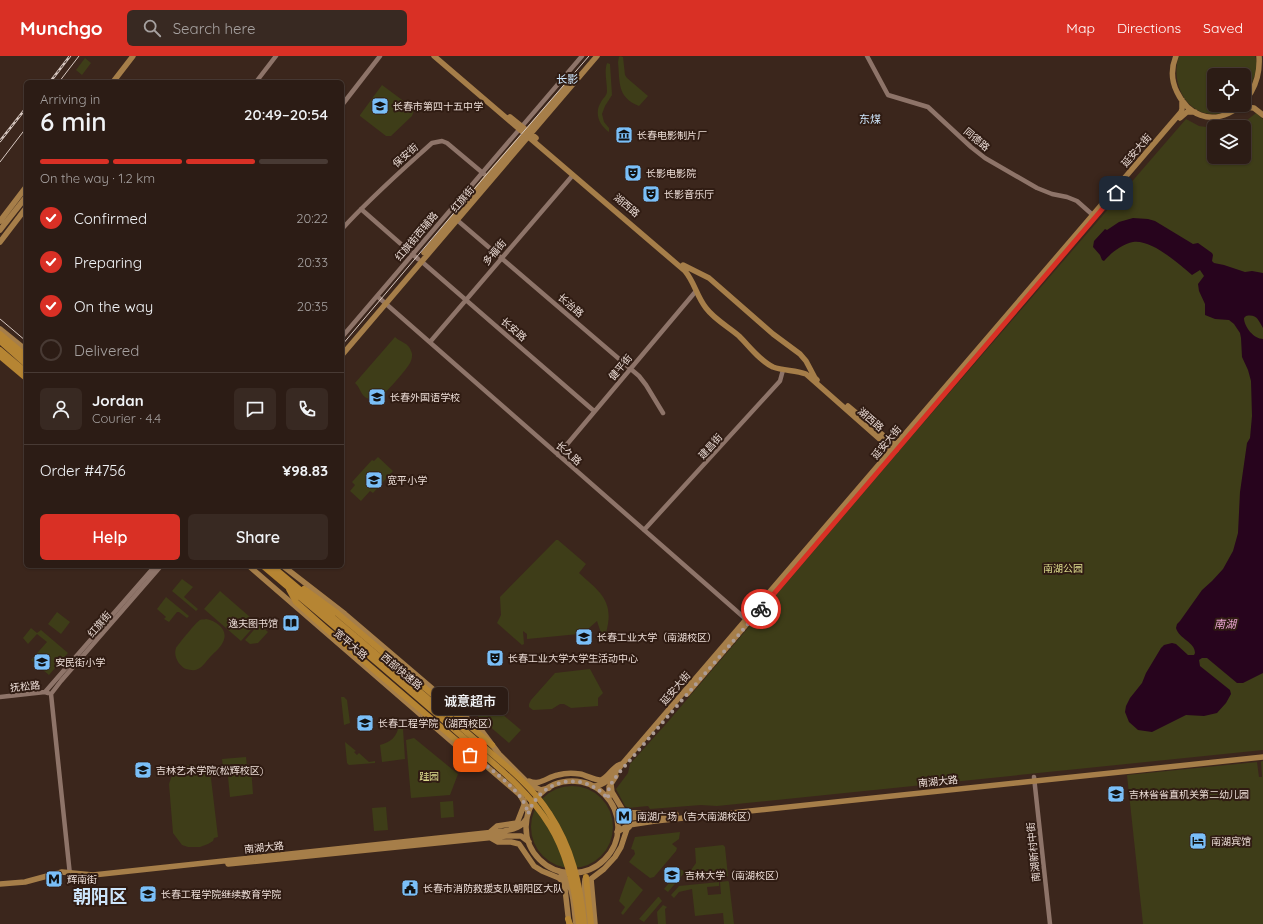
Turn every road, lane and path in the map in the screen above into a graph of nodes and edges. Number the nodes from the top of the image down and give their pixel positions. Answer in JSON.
{"nodes":[{"id":1,"x":133,"y":56,"type":"edge"},
{"id":2,"x":276,"y":56,"type":"edge"},
{"id":3,"x":380,"y":56,"type":"edge"},
{"id":4,"x":434,"y":56,"type":"edge"},
{"id":5,"x":439,"y":56,"type":"edge"},
{"id":6,"x":582,"y":56,"type":"edge"},
{"id":7,"x":593,"y":56,"type":"edge"},
{"id":8,"x":597,"y":56,"type":"edge"},
{"id":9,"x":867,"y":56,"type":"edge"},
{"id":10,"x":1175,"y":56,"type":"edge"},
{"id":11,"x":1260,"y":59,"type":"edge"},
{"id":12,"x":1262,"y":76,"type":"edge"},
{"id":13,"x":115,"y":80,"type":"edge"},
{"id":14,"x":258,"y":80,"type":"edge"},
{"id":15,"x":1182,"y":100,"type":"junction"},
{"id":16,"x":1251,"y":100,"type":"edge"},
{"id":17,"x":344,"y":102,"type":"edge"},
{"id":18,"x":1256,"y":102,"type":"dead end"},
{"id":19,"x":1251,"y":108,"type":"edge"},
{"id":20,"x":1263,"y":110,"type":"edge"},
{"id":21,"x":1195,"y":112,"type":"junction"},
{"id":22,"x":1238,"y":112,"type":"edge"},
{"id":23,"x":1263,"y":115,"type":"edge"},
{"id":24,"x":521,"y":128,"type":"junction"},
{"id":25,"x":528,"y":134,"type":"junction"},
{"id":26,"x":485,"y":175,"type":"junction"},
{"id":27,"x":573,"y":175,"type":"junction"},
{"id":28,"x":24,"y":190,"type":"edge"},
{"id":29,"x":24,"y":200,"type":"edge"},
{"id":30,"x":361,"y":208,"type":"junction"},
{"id":31,"x":24,"y":211,"type":"edge"},
{"id":32,"x":1094,"y":216,"type":"junction"},
{"id":33,"x":0,"y":220,"type":"edge"},
{"id":34,"x":457,"y":220,"type":"junction"},
{"id":35,"x":344,"y":227,"type":"edge"},
{"id":36,"x":0,"y":230,"type":"edge"},
{"id":37,"x":0,"y":242,"type":"edge"},
{"id":38,"x":413,"y":255,"type":"junction"},
{"id":39,"x":502,"y":258,"type":"junction"},
{"id":40,"x":420,"y":260,"type":"junction"},
{"id":41,"x":696,"y":291,"type":"junction"},
{"id":42,"x":377,"y":296,"type":"junction"},
{"id":43,"x":466,"y":300,"type":"junction"},
{"id":44,"x":384,"y":303,"type":"junction"},
{"id":45,"x":0,"y":329,"type":"edge"},
{"id":46,"x":0,"y":334,"type":"edge"},
{"id":47,"x":344,"y":335,"type":"edge"},
{"id":48,"x":0,"y":341,"type":"edge"},
{"id":49,"x":430,"y":342,"type":"junction"},
{"id":50,"x":0,"y":346,"type":"edge"},
{"id":51,"x":24,"y":348,"type":"edge"},
{"id":52,"x":344,"y":348,"type":"edge"},
{"id":53,"x":1,"y":353,"type":"edge"},
{"id":54,"x":344,"y":353,"type":"edge"},
{"id":55,"x":24,"y":354,"type":"edge"},
{"id":56,"x":24,"y":362,"type":"edge"},
{"id":57,"x":24,"y":367,"type":"edge"},
{"id":58,"x":630,"y":368,"type":"junction"},
{"id":59,"x":24,"y":370,"type":"edge"},
{"id":60,"x":783,"y":370,"type":"junction"},
{"id":61,"x":24,"y":375,"type":"edge"},
{"id":62,"x":594,"y":411,"type":"junction"},
{"id":63,"x":663,"y":413,"type":"dead end"},
{"id":64,"x":894,"y":448,"type":"junction"},
{"id":65,"x":558,"y":455,"type":"junction"},
{"id":66,"x":644,"y":530,"type":"junction"},
{"id":67,"x":153,"y":568,"type":"edge"},
{"id":68,"x":159,"y":568,"type":"edge"},
{"id":69,"x":251,"y":568,"type":"edge"},
{"id":70,"x":266,"y":568,"type":"edge"},
{"id":71,"x":274,"y":568,"type":"edge"},
{"id":72,"x":286,"y":568,"type":"edge"},
{"id":73,"x":290,"y":585,"type":"junction"},
{"id":74,"x":748,"y":621,"type":"junction"},
{"id":75,"x":45,"y":692,"type":"junction"},
{"id":76,"x":51,"y":694,"type":"junction"},
{"id":77,"x":0,"y":698,"type":"edge"},
{"id":78,"x":492,"y":745,"type":"junction"},
{"id":79,"x":1263,"y":754,"type":"edge"},
{"id":80,"x":1263,"y":757,"type":"edge"},
{"id":81,"x":477,"y":758,"type":"junction"},
{"id":82,"x":623,"y":764,"type":"junction"},
{"id":83,"x":524,"y":779,"type":"junction"},
{"id":84,"x":1034,"y":779,"type":"junction"},
{"id":85,"x":612,"y":781,"type":"junction"},
{"id":86,"x":592,"y":786,"type":"junction"},
{"id":87,"x":549,"y":788,"type":"junction"},
{"id":88,"x":608,"y":799,"type":"junction"},
{"id":89,"x":524,"y":800,"type":"junction"},
{"id":90,"x":616,"y":814,"type":"junction"},
{"id":91,"x":528,"y":816,"type":"junction"},
{"id":92,"x":651,"y":817,"type":"junction"},
{"id":93,"x":633,"y":824,"type":"junction"},
{"id":94,"x":617,"y":832,"type":"junction"},
{"id":95,"x":490,"y":835,"type":"junction"},
{"id":96,"x":529,"y":842,"type":"junction"},
{"id":97,"x":592,"y":868,"type":"junction"},
{"id":98,"x":557,"y":870,"type":"junction"},
{"id":99,"x":69,"y":874,"type":"junction"},
{"id":100,"x":586,"y":877,"type":"junction"},
{"id":101,"x":0,"y":884,"type":"edge"},
{"id":102,"x":564,"y":887,"type":"junction"},
{"id":103,"x":0,"y":888,"type":"edge"},
{"id":104,"x":573,"y":923,"type":"edge"},
{"id":105,"x":586,"y":924,"type":"edge"},
{"id":106,"x":591,"y":924,"type":"edge"},
{"id":107,"x":595,"y":924,"type":"edge"},
{"id":108,"x":1050,"y":924,"type":"edge"}],
"edges":[{"from":1,"to":13,"type":"main road"},
{"from":2,"to":14,"type":"street"},
{"from":3,"to":17,"type":"street"},
{"from":4,"to":24,"type":"main road","name":"湖西路"},
{"from":5,"to":24,"type":"main road","name":"湖西路"},
{"from":6,"to":24,"type":"street","name":"红旗街西辅路"},
{"from":7,"to":25,"type":"main road","name":"红旗街"},
{"from":8,"to":25,"type":"main road","name":"红旗街"},
{"from":9,"to":32,"type":"street","name":"同德路"},
{"from":10,"to":15,"type":"main road"},
{"from":11,"to":12,"type":"main road"},
{"from":12,"to":16,"type":"main road"},
{"from":15,"to":21,"type":"main road"},
{"from":15,"to":32,"type":"main road","name":"延安大街"},
{"from":18,"to":20,"type":"main road"},
{"from":19,"to":23,"type":"main road"},
{"from":21,"to":22,"type":"main road"},
{"from":21,"to":32,"type":"main road","name":"延安大街"},
{"from":24,"to":25,"type":"main road","name":"湖西路"},
{"from":24,"to":26,"type":"street","name":"红旗街西辅路"},
{"from":25,"to":26,"type":"main road","name":"红旗街"},
{"from":25,"to":27,"type":"main road","name":"湖西路"},
{"from":25,"to":34,"type":"main road","name":"红旗街"},
{"from":25,"to":64,"type":"main road","name":"湖西路"},
{"from":26,"to":30,"type":"street","name":"保安街"},
{"from":26,"to":38,"type":"street","name":"红旗街西辅路"},
{"from":26,"to":40,"type":"main road","name":"红旗街"},
{"from":27,"to":39,"type":"street","name":"多福街"},
{"from":27,"to":41,"type":"main road","name":"湖西路"},
{"from":28,"to":33,"type":"main road"},
{"from":29,"to":36,"type":"main road"},
{"from":30,"to":35,"type":"street","name":"保安街"},
{"from":30,"to":38,"type":"street","name":"长安路"},
{"from":31,"to":37,"type":"main road"},
{"from":32,"to":64,"type":"main road","name":"延安大街"},
{"from":34,"to":39,"type":"street","name":"长治路"},
{"from":34,"to":40,"type":"main road","name":"红旗街"},
{"from":38,"to":40,"type":"street","name":"长安路"},
{"from":38,"to":42,"type":"street","name":"红旗街西辅路"},
{"from":39,"to":43,"type":"street","name":"多福街"},
{"from":39,"to":58,"type":"street","name":"长治路"},
{"from":40,"to":43,"type":"street","name":"长安路"},
{"from":40,"to":44,"type":"main road","name":"红旗街"},
{"from":41,"to":58,"type":"street","name":"健平街"},
{"from":41,"to":60,"type":"main road","name":"湖西路"},
{"from":42,"to":44,"type":"street","name":"长久路"},
{"from":42,"to":47,"type":"street","name":"红旗街西辅路"},
{"from":43,"to":49,"type":"street","name":"多福街"},
{"from":43,"to":62,"type":"street","name":"长安路"},
{"from":44,"to":49,"type":"street","name":"长久路"},
{"from":44,"to":52,"type":"main road","name":"红旗街"},
{"from":44,"to":54,"type":"main road","name":"红旗街"},
{"from":45,"to":51,"type":"main road"},
{"from":46,"to":55,"type":"highway"},
{"from":48,"to":56,"type":"highway"},
{"from":49,"to":65,"type":"street","name":"长久路"},
{"from":50,"to":57,"type":"main road"},
{"from":53,"to":59,"type":"highway"},
{"from":53,"to":61,"type":"highway"},
{"from":58,"to":62,"type":"street","name":"健平街"},
{"from":58,"to":63,"type":"street","name":"长治路"},
{"from":60,"to":64,"type":"main road","name":"湖西路"},
{"from":60,"to":66,"type":"street","name":"建昌街"},
{"from":62,"to":65,"type":"street","name":"健平街"},
{"from":64,"to":74,"type":"main road","name":"延安大街"},
{"from":65,"to":66,"type":"street","name":"长久路"},
{"from":66,"to":74,"type":"street","name":"长久路"},
{"from":67,"to":75,"type":"street","name":"红旗街"},
{"from":68,"to":76,"type":"street","name":"红旗街"},
{"from":69,"to":81,"type":"main road","name":"宽平大路"},
{"from":70,"to":73,"type":"highway","name":"西部快速路"},
{"from":71,"to":73,"type":"highway","name":"西部快速路"},
{"from":72,"to":78,"type":"main road","name":"宽平大路"},
{"from":73,"to":78,"type":"highway"},
{"from":73,"to":81,"type":"highway"},
{"from":73,"to":104,"type":"highway","name":"西部快速路"},
{"from":73,"to":105,"type":"highway","name":"西部快速路"},
{"from":74,"to":82,"type":"main road","name":"延安大街"},
{"from":74,"to":85,"type":"main road","name":"延安大街"},
{"from":75,"to":76,"type":"street","name":"抚松路"},
{"from":75,"to":77,"type":"street","name":"抚松路"},
{"from":76,"to":99,"type":"street"},
{"from":78,"to":83,"type":"main road","name":"宽平大路"},
{"from":79,"to":84,"type":"main road","name":"南湖大路"},
{"from":80,"to":84,"type":"main road","name":"南湖大路"},
{"from":81,"to":89,"type":"main road","name":"宽平大路"},
{"from":82,"to":83,"type":"main road"},
{"from":82,"to":86,"type":"main road","name":"延安大街"},
{"from":83,"to":87,"type":"main road","name":"宽平大路"},
{"from":84,"to":92,"type":"main road","name":"南湖大路"},
{"from":84,"to":93,"type":"main road","name":"南湖大路"},
{"from":84,"to":108,"type":"street","name":"南湖新村中街"},
{"from":85,"to":88,"type":"main road","name":"延安大街"},
{"from":85,"to":92,"type":"main road"},
{"from":86,"to":87,"type":"main road"},
{"from":86,"to":88,"type":"main road"},
{"from":87,"to":91,"type":"main road"},
{"from":88,"to":90,"type":"main road"},
{"from":89,"to":91,"type":"main road","name":"宽平大路"},
{"from":89,"to":95,"type":"main road"},
{"from":90,"to":92,"type":"main road","name":"南湖大路"},
{"from":90,"to":94,"type":"main road"},
{"from":91,"to":95,"type":"main road","name":"南湖大路"},
{"from":91,"to":96,"type":"main road"},
{"from":93,"to":94,"type":"main road","name":"南湖大路"},
{"from":93,"to":107,"type":"main road"},
{"from":94,"to":97,"type":"main road"},
{"from":95,"to":96,"type":"main road","name":"南湖大路"},
{"from":95,"to":99,"type":"main road","name":"南湖大路"},
{"from":95,"to":102,"type":"main road"},
{"from":96,"to":98,"type":"main road"},
{"from":97,"to":98,"type":"main road"},
{"from":97,"to":100,"type":"main road"},
{"from":98,"to":102,"type":"main road"},
{"from":98,"to":104,"type":"main road"},
{"from":99,"to":101,"type":"main road","name":"南湖大路"},
{"from":99,"to":103,"type":"main road","name":"南湖大路"},
{"from":100,"to":105,"type":"main road"},
{"from":100,"to":106,"type":"highway"},
{"from":102,"to":104,"type":"main road"}]}
